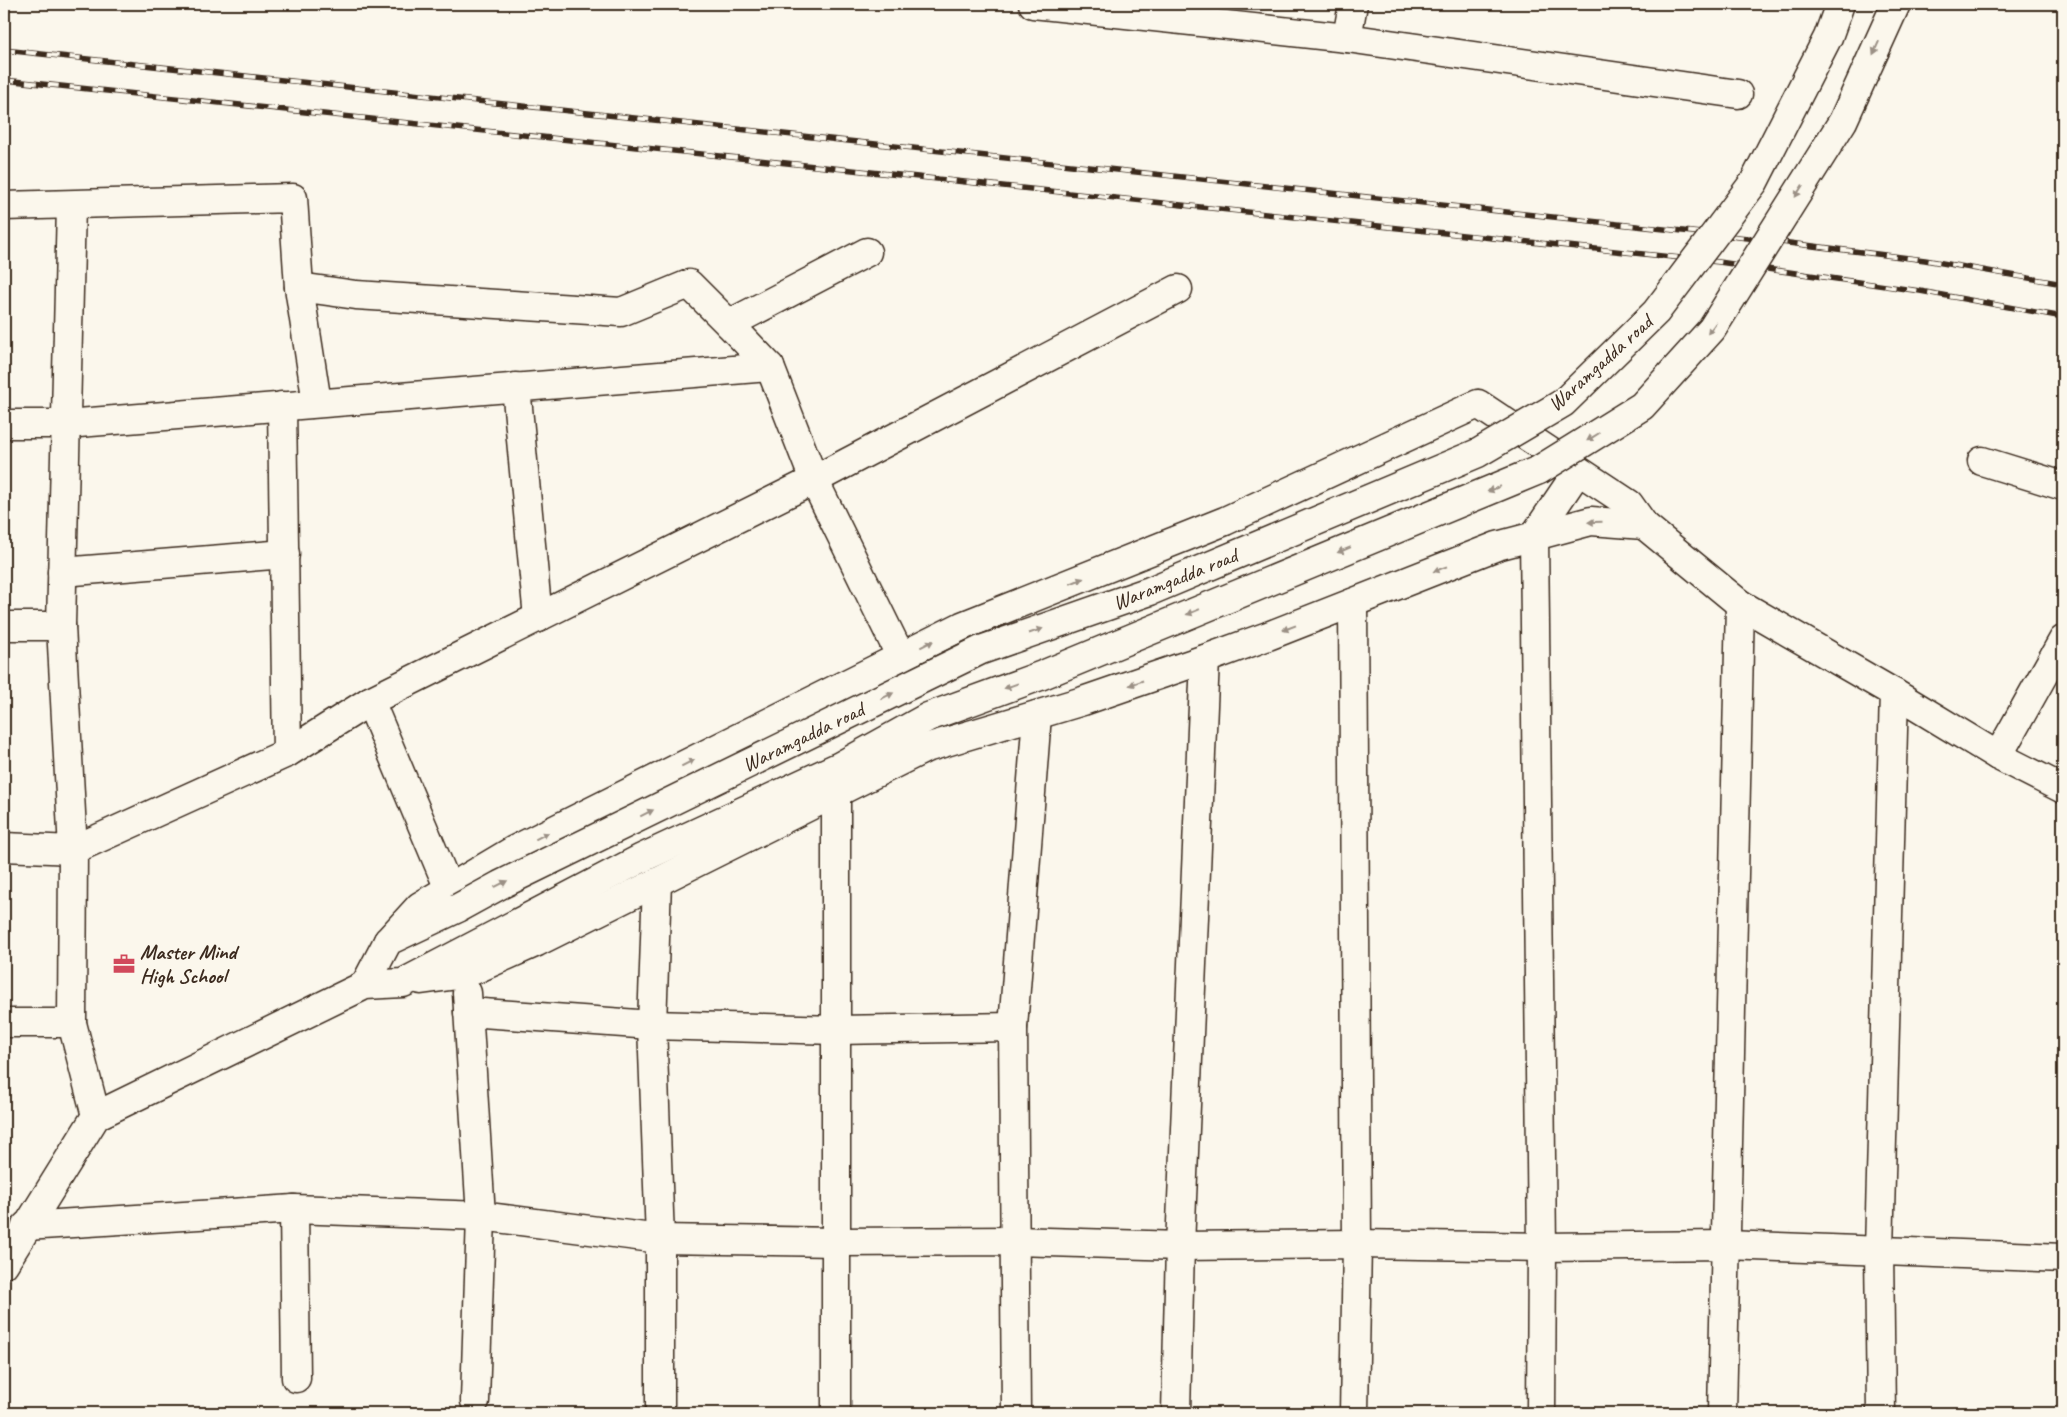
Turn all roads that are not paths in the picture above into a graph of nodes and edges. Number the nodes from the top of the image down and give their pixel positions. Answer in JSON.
{"nodes":[{"id":1,"x":1033,"y":4,"type":"edge"},
{"id":2,"x":1352,"y":4,"type":"edge"},
{"id":3,"x":1840,"y":4,"type":"edge"},
{"id":4,"x":1896,"y":4,"type":"edge"},
{"id":5,"x":1347,"y":38,"type":"junction"},
{"id":6,"x":1738,"y":94,"type":"dead end"},
{"id":7,"x":71,"y":205,"type":"junction"},
{"id":8,"x":4,"y":206,"type":"edge"},
{"id":9,"x":867,"y":252,"type":"dead end"},
{"id":10,"x":299,"y":287,"type":"junction"},
{"id":11,"x":1178,"y":289,"type":"dead end"},
{"id":12,"x":729,"y":324,"type":"junction"},
{"id":13,"x":770,"y":367,"type":"junction"},
{"id":14,"x":516,"y":387,"type":"junction"},
{"id":15,"x":317,"y":403,"type":"junction"},
{"id":16,"x":282,"y":406,"type":"junction"},
{"id":17,"x":4,"y":424,"type":"edge"},
{"id":18,"x":66,"y":424,"type":"junction"},
{"id":19,"x":1982,"y":461,"type":"dead end"},
{"id":20,"x":1578,"y":471,"type":"junction"},
{"id":21,"x":814,"y":480,"type":"junction"},
{"id":22,"x":2063,"y":486,"type":"edge"},
{"id":23,"x":1644,"y":525,"type":"junction"},
{"id":24,"x":1534,"y":536,"type":"junction"},
{"id":25,"x":284,"y":554,"type":"junction"},
{"id":26,"x":62,"y":572,"type":"junction"},
{"id":27,"x":1353,"y":603,"type":"junction"},
{"id":28,"x":1740,"y":604,"type":"junction"},
{"id":29,"x":538,"y":618,"type":"junction"},
{"id":30,"x":4,"y":626,"type":"edge"},
{"id":31,"x":61,"y":626,"type":"junction"},
{"id":32,"x":2063,"y":640,"type":"edge"},
{"id":33,"x":901,"y":657,"type":"junction"},
{"id":34,"x":1205,"y":659,"type":"junction"},
{"id":35,"x":1894,"y":693,"type":"junction"},
{"id":36,"x":370,"y":701,"type":"junction"},
{"id":37,"x":1037,"y":715,"type":"junction"},
{"id":38,"x":288,"y":753,"type":"junction"},
{"id":39,"x":1998,"y":756,"type":"junction"},
{"id":40,"x":2063,"y":789,"type":"edge"},
{"id":41,"x":836,"y":792,"type":"junction"},
{"id":42,"x":4,"y":847,"type":"edge"},
{"id":43,"x":73,"y":850,"type":"junction"},
{"id":44,"x":657,"y":882,"type":"junction"},
{"id":45,"x":453,"y":898,"type":"junction"},
{"id":46,"x":465,"y":974,"type":"junction"},
{"id":47,"x":403,"y":983,"type":"junction"},
{"id":48,"x":365,"y":985,"type":"junction"},
{"id":49,"x":468,"y":1012,"type":"junction"},
{"id":50,"x":4,"y":1023,"type":"edge"},
{"id":51,"x":72,"y":1023,"type":"junction"},
{"id":52,"x":652,"y":1025,"type":"junction"},
{"id":53,"x":1013,"y":1027,"type":"junction"},
{"id":54,"x":836,"y":1030,"type":"junction"},
{"id":55,"x":96,"y":1116,"type":"junction"},
{"id":56,"x":294,"y":1209,"type":"junction"},
{"id":57,"x":481,"y":1216,"type":"junction"},
{"id":58,"x":26,"y":1226,"type":"junction"},
{"id":59,"x":660,"y":1239,"type":"junction"},
{"id":60,"x":1015,"y":1241,"type":"junction"},
{"id":61,"x":837,"y":1242,"type":"junction"},
{"id":62,"x":1357,"y":1244,"type":"junction"},
{"id":63,"x":1726,"y":1245,"type":"junction"},
{"id":64,"x":1180,"y":1246,"type":"junction"},
{"id":65,"x":1542,"y":1247,"type":"junction"},
{"id":66,"x":1879,"y":1250,"type":"junction"},
{"id":67,"x":2063,"y":1258,"type":"edge"},
{"id":68,"x":4,"y":1264,"type":"edge"},
{"id":69,"x":296,"y":1378,"type":"dead end"},
{"id":70,"x":475,"y":1401,"type":"dead end"},
{"id":71,"x":660,"y":1413,"type":"edge"},
{"id":72,"x":836,"y":1413,"type":"edge"},
{"id":73,"x":1016,"y":1413,"type":"edge"},
{"id":74,"x":1176,"y":1413,"type":"edge"},
{"id":75,"x":1354,"y":1413,"type":"edge"},
{"id":76,"x":1541,"y":1413,"type":"edge"},
{"id":77,"x":1722,"y":1413,"type":"edge"},
{"id":78,"x":1881,"y":1413,"type":"edge"}],
"edges":[{"from":1,"to":5,"type":"street"},
{"from":2,"to":5,"type":"street"},
{"from":45,"to":3,"type":"street","name":"Waramgadda road","one_way":true,"bridge":true},
{"from":4,"to":47,"type":"street","one_way":true,"bridge":true},
{"from":5,"to":6,"type":"street"},
{"from":7,"to":8,"type":"street"},
{"from":7,"to":10,"type":"street"},
{"from":7,"to":18,"type":"street"},
{"from":9,"to":12,"type":"street"},
{"from":10,"to":12,"type":"street"},
{"from":10,"to":15,"type":"street"},
{"from":11,"to":21,"type":"street"},
{"from":12,"to":13,"type":"street"},
{"from":13,"to":14,"type":"street"},
{"from":13,"to":21,"type":"street"},
{"from":14,"to":15,"type":"street"},
{"from":14,"to":29,"type":"street"},
{"from":15,"to":16,"type":"street"},
{"from":16,"to":18,"type":"street"},
{"from":16,"to":25,"type":"street"},
{"from":17,"to":18,"type":"street"},
{"from":18,"to":26,"type":"street"},
{"from":19,"to":22,"type":"street"},
{"from":20,"to":23,"type":"street"},
{"from":20,"to":24,"type":"street"},
{"from":33,"to":20,"type":"street","one_way":true},
{"from":21,"to":29,"type":"street"},
{"from":21,"to":33,"type":"street"},
{"from":23,"to":24,"type":"street","one_way":true},
{"from":23,"to":28,"type":"street"},
{"from":24,"to":27,"type":"street","one_way":true},
{"from":24,"to":65,"type":"street"},
{"from":25,"to":26,"type":"street"},
{"from":25,"to":38,"type":"street"},
{"from":26,"to":31,"type":"street"},
{"from":27,"to":34,"type":"street","one_way":true},
{"from":27,"to":62,"type":"street"},
{"from":28,"to":35,"type":"street"},
{"from":28,"to":63,"type":"street"},
{"from":29,"to":36,"type":"street"},
{"from":30,"to":31,"type":"street"},
{"from":31,"to":43,"type":"street"},
{"from":32,"to":39,"type":"street"},
{"from":45,"to":33,"type":"street","one_way":true},
{"from":34,"to":37,"type":"street","one_way":true},
{"from":34,"to":64,"type":"street"},
{"from":35,"to":39,"type":"street"},
{"from":35,"to":66,"type":"street"},
{"from":36,"to":38,"type":"street"},
{"from":36,"to":45,"type":"street"},
{"from":37,"to":41,"type":"street"},
{"from":37,"to":53,"type":"street"},
{"from":38,"to":43,"type":"street"},
{"from":39,"to":40,"type":"street"},
{"from":41,"to":44,"type":"street"},
{"from":41,"to":54,"type":"street"},
{"from":42,"to":43,"type":"street"},
{"from":43,"to":51,"type":"street"},
{"from":44,"to":46,"type":"street"},
{"from":44,"to":52,"type":"street"},
{"from":45,"to":48,"type":"street","name":"Waramgadda road"},
{"from":46,"to":47,"type":"street"},
{"from":46,"to":49,"type":"street"},
{"from":47,"to":48,"type":"street"},
{"from":48,"to":55,"type":"street"},
{"from":49,"to":52,"type":"street"},
{"from":49,"to":57,"type":"street"},
{"from":50,"to":51,"type":"street"},
{"from":51,"to":55,"type":"street"},
{"from":52,"to":54,"type":"street"},
{"from":52,"to":59,"type":"street"},
{"from":53,"to":54,"type":"street"},
{"from":53,"to":60,"type":"street"},
{"from":54,"to":61,"type":"street"},
{"from":55,"to":58,"type":"street"},
{"from":56,"to":57,"type":"street"},
{"from":56,"to":58,"type":"street"},
{"from":56,"to":69,"type":"street"},
{"from":57,"to":59,"type":"street"},
{"from":57,"to":70,"type":"street"},
{"from":58,"to":68,"type":"street"},
{"from":59,"to":61,"type":"street"},
{"from":59,"to":71,"type":"street"},
{"from":60,"to":61,"type":"street"},
{"from":60,"to":64,"type":"street"},
{"from":60,"to":73,"type":"street"},
{"from":61,"to":72,"type":"street"},
{"from":62,"to":64,"type":"street"},
{"from":62,"to":65,"type":"street"},
{"from":62,"to":75,"type":"street"},
{"from":63,"to":65,"type":"street"},
{"from":63,"to":66,"type":"street"},
{"from":63,"to":77,"type":"street"},
{"from":64,"to":74,"type":"street"},
{"from":65,"to":76,"type":"street"},
{"from":66,"to":67,"type":"street"},
{"from":66,"to":78,"type":"street"}]}
